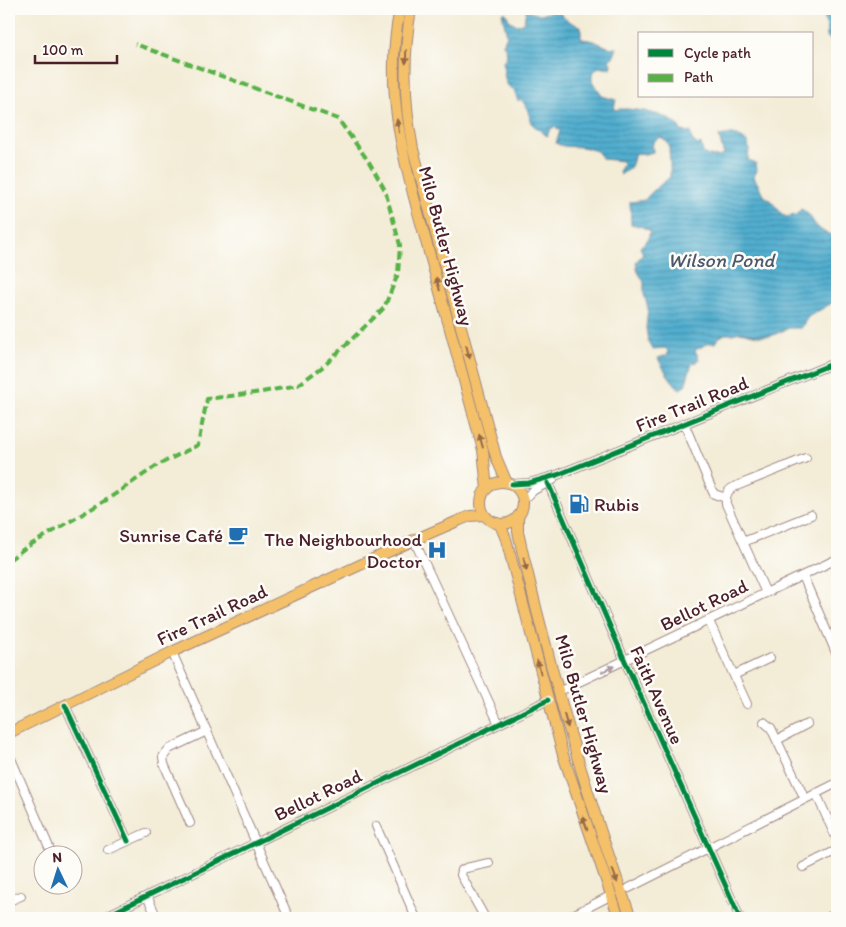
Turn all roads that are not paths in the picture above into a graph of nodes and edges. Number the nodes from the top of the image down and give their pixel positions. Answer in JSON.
{"nodes":[{"id":1,"x":400,"y":9,"type":"edge"},
{"id":2,"x":411,"y":9,"type":"edge"},
{"id":3,"x":837,"y":362,"type":"edge"},
{"id":4,"x":684,"y":423,"type":"junction"},
{"id":5,"x":806,"y":458,"type":"dead end"},
{"id":6,"x":557,"y":475,"type":"junction"},
{"id":7,"x":548,"y":483,"type":"junction"},
{"id":8,"x":509,"y":484,"type":"junction"},
{"id":9,"x":487,"y":489,"type":"junction"},
{"id":10,"x":726,"y":498,"type":"junction"},
{"id":11,"x":482,"y":499,"type":"junction"},
{"id":12,"x":522,"y":500,"type":"junction"},
{"id":13,"x":485,"y":515,"type":"junction"},
{"id":14,"x":811,"y":515,"type":"dead end"},
{"id":15,"x":518,"y":516,"type":"junction"},
{"id":16,"x":460,"y":520,"type":"junction"},
{"id":17,"x":498,"y":523,"type":"junction"},
{"id":18,"x":414,"y":540,"type":"junction"},
{"id":19,"x":743,"y":542,"type":"junction"},
{"id":20,"x":837,"y":559,"type":"edge"},
{"id":21,"x":803,"y":576,"type":"junction"},
{"id":22,"x":766,"y":593,"type":"junction"},
{"id":23,"x":710,"y":621,"type":"junction"},
{"id":24,"x":172,"y":652,"type":"junction"},
{"id":25,"x":837,"y":655,"type":"edge"},
{"id":26,"x":770,"y":658,"type":"dead end"},
{"id":27,"x":625,"y":661,"type":"junction"},
{"id":28,"x":734,"y":674,"type":"junction"},
{"id":29,"x":558,"y":692,"type":"junction"},
{"id":30,"x":548,"y":700,"type":"junction"},
{"id":31,"x":747,"y":704,"type":"dead end"},
{"id":32,"x":65,"y":705,"type":"junction"},
{"id":33,"x":764,"y":722,"type":"dead end"},
{"id":34,"x":499,"y":724,"type":"junction"},
{"id":35,"x":807,"y":724,"type":"dead end"},
{"id":36,"x":207,"y":732,"type":"junction"},
{"id":37,"x":9,"y":733,"type":"edge"},
{"id":38,"x":777,"y":740,"type":"junction"},
{"id":39,"x":9,"y":754,"type":"edge"},
{"id":40,"x":837,"y":783,"type":"edge"},
{"id":41,"x":816,"y":793,"type":"junction"},
{"id":42,"x":805,"y":799,"type":"junction"},
{"id":43,"x":190,"y":823,"type":"dead end"},
{"id":44,"x":376,"y":826,"type":"dead end"},
{"id":45,"x":146,"y":833,"type":"dead end"},
{"id":46,"x":837,"y":840,"type":"edge"},
{"id":47,"x":128,"y":841,"type":"junction"},
{"id":48,"x":256,"y":842,"type":"junction"},
{"id":49,"x":48,"y":844,"type":"edge"},
{"id":50,"x":709,"y":849,"type":"junction"},
{"id":51,"x":108,"y":850,"type":"dead end"},
{"id":52,"x":837,"y":850,"type":"edge"},
{"id":53,"x":489,"y":863,"type":"dead end"},
{"id":54,"x":803,"y":867,"type":"dead end"},
{"id":55,"x":629,"y":888,"type":"dead end"},
{"id":56,"x":21,"y":896,"type":"dead end"},
{"id":57,"x":147,"y":896,"type":"junction"},
{"id":58,"x":610,"y":896,"type":"junction"},
{"id":59,"x":9,"y":901,"type":"edge"},
{"id":60,"x":837,"y":914,"type":"edge"},
{"id":61,"x":114,"y":916,"type":"edge"},
{"id":62,"x":102,"y":918,"type":"edge"},
{"id":63,"x":158,"y":918,"type":"edge"},
{"id":64,"x":289,"y":918,"type":"edge"},
{"id":65,"x":416,"y":918,"type":"edge"},
{"id":66,"x":485,"y":918,"type":"edge"},
{"id":67,"x":567,"y":918,"type":"edge"},
{"id":68,"x":618,"y":918,"type":"edge"},
{"id":69,"x":631,"y":918,"type":"edge"},
{"id":70,"x":740,"y":918,"type":"edge"},
{"id":71,"x":827,"y":918,"type":"edge"}],
"edges":[{"from":9,"to":1,"type":"main road","name":"Milo Butler Highway","one_way":true},
{"from":2,"to":8,"type":"main road","name":"Milo Butler Highway","one_way":true},
{"from":3,"to":4,"type":"street","name":"Fire Trail Road"},
{"from":4,"to":6,"type":"street","name":"Fire Trail Road"},
{"from":4,"to":10,"type":"street"},
{"from":5,"to":10,"type":"street"},
{"from":6,"to":7,"type":"street","name":"Fire Trail Road"},
{"from":6,"to":8,"type":"street","name":"Fire Trail Road"},
{"from":7,"to":12,"type":"street","name":"Fire Trail Road"},
{"from":7,"to":27,"type":"street","name":"Faith Avenue"},
{"from":8,"to":9,"type":"main road"},
{"from":8,"to":12,"type":"main road"},
{"from":9,"to":11,"type":"main road"},
{"from":10,"to":19,"type":"street"},
{"from":11,"to":13,"type":"main road"},
{"from":11,"to":16,"type":"main road","name":"Fire Trail Road"},
{"from":12,"to":15,"type":"main road"},
{"from":13,"to":16,"type":"main road","name":"Fire Trail Road"},
{"from":13,"to":17,"type":"main road"},
{"from":14,"to":19,"type":"street"},
{"from":15,"to":17,"type":"main road"},
{"from":15,"to":29,"type":"main road","name":"Milo Butler Highway","one_way":true},
{"from":16,"to":18,"type":"main road","name":"Fire Trail Road"},
{"from":30,"to":17,"type":"main road","name":"Milo Butler Highway","one_way":true},
{"from":18,"to":24,"type":"main road","name":"Fire Trail Road"},
{"from":18,"to":34,"type":"street"},
{"from":19,"to":22,"type":"street"},
{"from":20,"to":21,"type":"street","name":"Bellot Road"},
{"from":21,"to":22,"type":"street","name":"Bellot Road"},
{"from":21,"to":25,"type":"street"},
{"from":22,"to":23,"type":"street","name":"Bellot Road"},
{"from":23,"to":27,"type":"street","name":"Bellot Road"},
{"from":23,"to":28,"type":"street"},
{"from":24,"to":32,"type":"main road","name":"Fire Trail Road"},
{"from":24,"to":36,"type":"street"},
{"from":26,"to":28,"type":"street"},
{"from":29,"to":27,"type":"street","name":"Bellot Road","one_way":true},
{"from":27,"to":50,"type":"street","name":"Faith Avenue"},
{"from":28,"to":31,"type":"street"},
{"from":29,"to":69,"type":"main road","name":"Milo Butler Highway","one_way":true},
{"from":30,"to":34,"type":"street","name":"Bellot Road"},
{"from":58,"to":30,"type":"main road","name":"Milo Butler Highway","one_way":true},
{"from":32,"to":37,"type":"main road","name":"Fire Trail Road"},
{"from":32,"to":47,"type":"street"},
{"from":33,"to":38,"type":"street"},
{"from":34,"to":48,"type":"street","name":"Bellot Road"},
{"from":35,"to":38,"type":"street"},
{"from":36,"to":43,"type":"street"},
{"from":36,"to":48,"type":"street"},
{"from":38,"to":42,"type":"street"},
{"from":39,"to":49,"type":"street"},
{"from":40,"to":41,"type":"street"},
{"from":41,"to":42,"type":"street"},
{"from":41,"to":46,"type":"street"},
{"from":42,"to":50,"type":"street"},
{"from":44,"to":65,"type":"street"},
{"from":45,"to":47,"type":"street"},
{"from":47,"to":51,"type":"street"},
{"from":48,"to":57,"type":"street","name":"Bellot Road"},
{"from":48,"to":64,"type":"street"},
{"from":50,"to":55,"type":"street"},
{"from":50,"to":70,"type":"street","name":"Faith Avenue"},
{"from":52,"to":54,"type":"street"},
{"from":53,"to":66,"type":"street"},
{"from":56,"to":59,"type":"street"},
{"from":57,"to":61,"type":"street","name":"Bellot Road"},
{"from":57,"to":63,"type":"street"},
{"from":58,"to":67,"type":"street"},
{"from":58,"to":68,"type":"main road","name":"Milo Butler Highway"},
{"from":60,"to":71,"type":"street"},
{"from":61,"to":62,"type":"street","name":"Bellot Road"}]}
